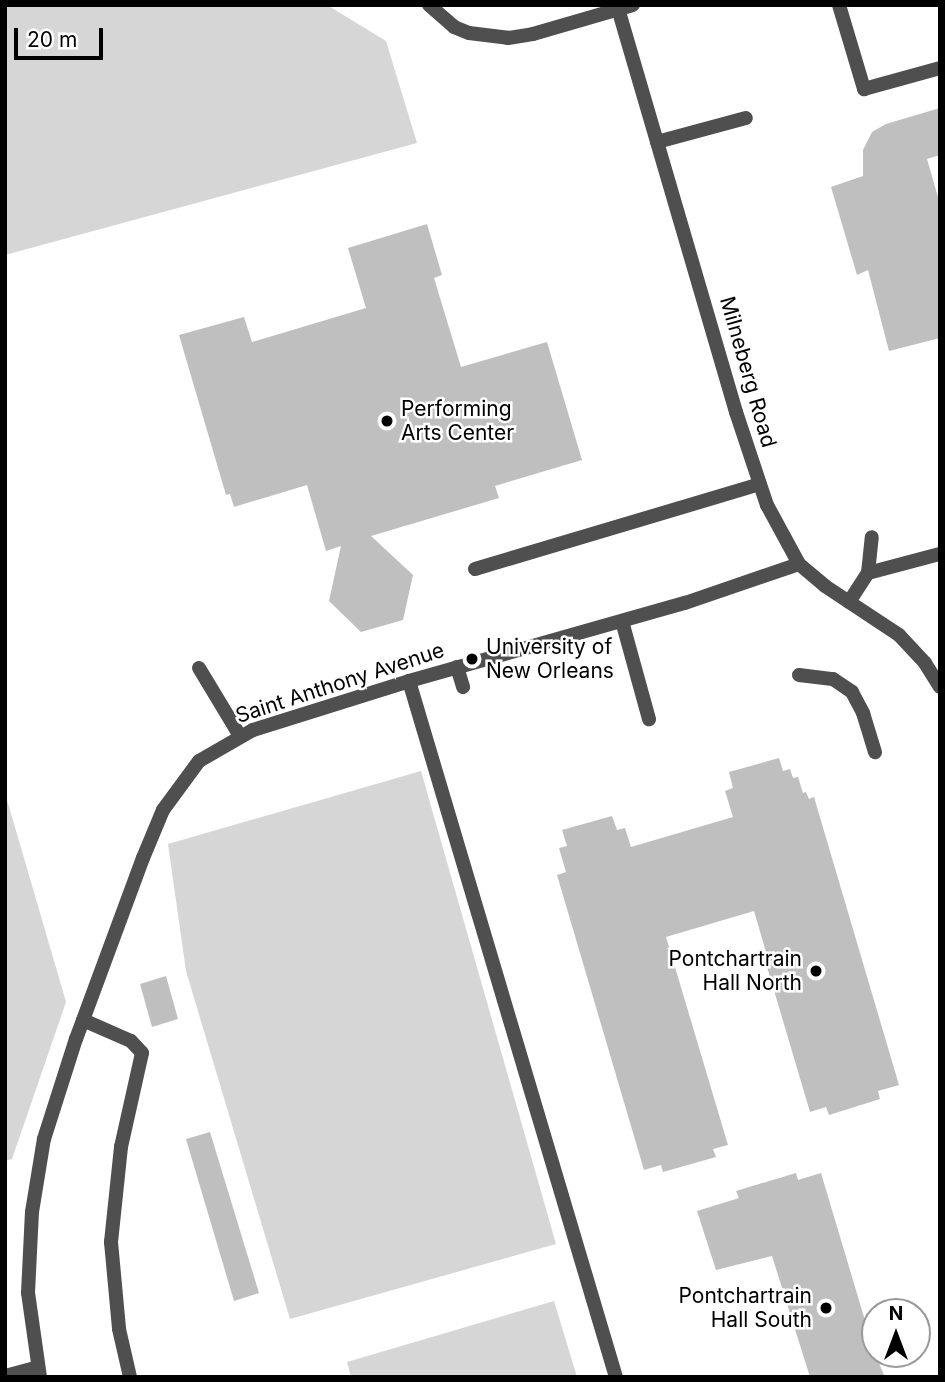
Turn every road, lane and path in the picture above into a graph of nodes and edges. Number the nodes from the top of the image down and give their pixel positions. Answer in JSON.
{"nodes":[{"id":1,"x":429,"y":5,"type":"edge"},
{"id":2,"x":633,"y":5,"type":"edge"},
{"id":3,"x":839,"y":5,"type":"edge"},
{"id":4,"x":617,"y":8,"type":"edge"},
{"id":5,"x":940,"y":68,"type":"edge"},
{"id":6,"x":746,"y":118,"type":"dead end"},
{"id":7,"x":657,"y":142,"type":"junction"},
{"id":8,"x":760,"y":484,"type":"junction"},
{"id":9,"x":872,"y":537,"type":"dead end"},
{"id":10,"x":940,"y":554,"type":"edge"},
{"id":11,"x":799,"y":564,"type":"junction"},
{"id":12,"x":475,"y":569,"type":"dead end"},
{"id":13,"x":868,"y":573,"type":"junction"},
{"id":14,"x":849,"y":602,"type":"junction"},
{"id":15,"x":622,"y":621,"type":"junction"},
{"id":16,"x":457,"y":667,"type":"junction"},
{"id":17,"x":199,"y":668,"type":"dead end"},
{"id":18,"x":799,"y":675,"type":"dead end"},
{"id":19,"x":409,"y":681,"type":"junction"},
{"id":20,"x":463,"y":687,"type":"dead end"},
{"id":21,"x":940,"y":687,"type":"edge"},
{"id":22,"x":649,"y":719,"type":"dead end"},
{"id":23,"x":240,"y":736,"type":"junction"},
{"id":24,"x":875,"y":752,"type":"dead end"},
{"id":25,"x":83,"y":1020,"type":"junction"},
{"id":26,"x":39,"y":1372,"type":"edge"},
{"id":27,"x":5,"y":1376,"type":"edge"},
{"id":28,"x":130,"y":1377,"type":"edge"},
{"id":29,"x":616,"y":1377,"type":"edge"}],
"edges":[{"from":1,"to":4,"type":"street"},
{"from":2,"to":4,"type":"street"},
{"from":3,"to":5,"type":"street"},
{"from":4,"to":7,"type":"street","name":"Milneberg Road"},
{"from":6,"to":7,"type":"street"},
{"from":7,"to":8,"type":"street","name":"Milneberg Road"},
{"from":8,"to":11,"type":"street","name":"Milneberg Road"},
{"from":8,"to":12,"type":"street"},
{"from":9,"to":13,"type":"street"},
{"from":10,"to":13,"type":"street"},
{"from":11,"to":14,"type":"street","name":"Milneberg Road"},
{"from":11,"to":15,"type":"street","name":"Saint Anthony Avenue"},
{"from":13,"to":14,"type":"street"},
{"from":14,"to":21,"type":"street","name":"Milneberg Road"},
{"from":15,"to":16,"type":"street","name":"Saint Anthony Avenue"},
{"from":15,"to":22,"type":"street"},
{"from":16,"to":19,"type":"street","name":"Saint Anthony Avenue"},
{"from":16,"to":20,"type":"street"},
{"from":17,"to":23,"type":"street"},
{"from":18,"to":24,"type":"street"},
{"from":19,"to":23,"type":"street","name":"Saint Anthony Avenue"},
{"from":19,"to":29,"type":"street"},
{"from":23,"to":25,"type":"street","name":"Saint Anthony Avenue"},
{"from":25,"to":26,"type":"street","name":"Saint Anthony Avenue"},
{"from":25,"to":28,"type":"street"},
{"from":26,"to":27,"type":"street"}]}
